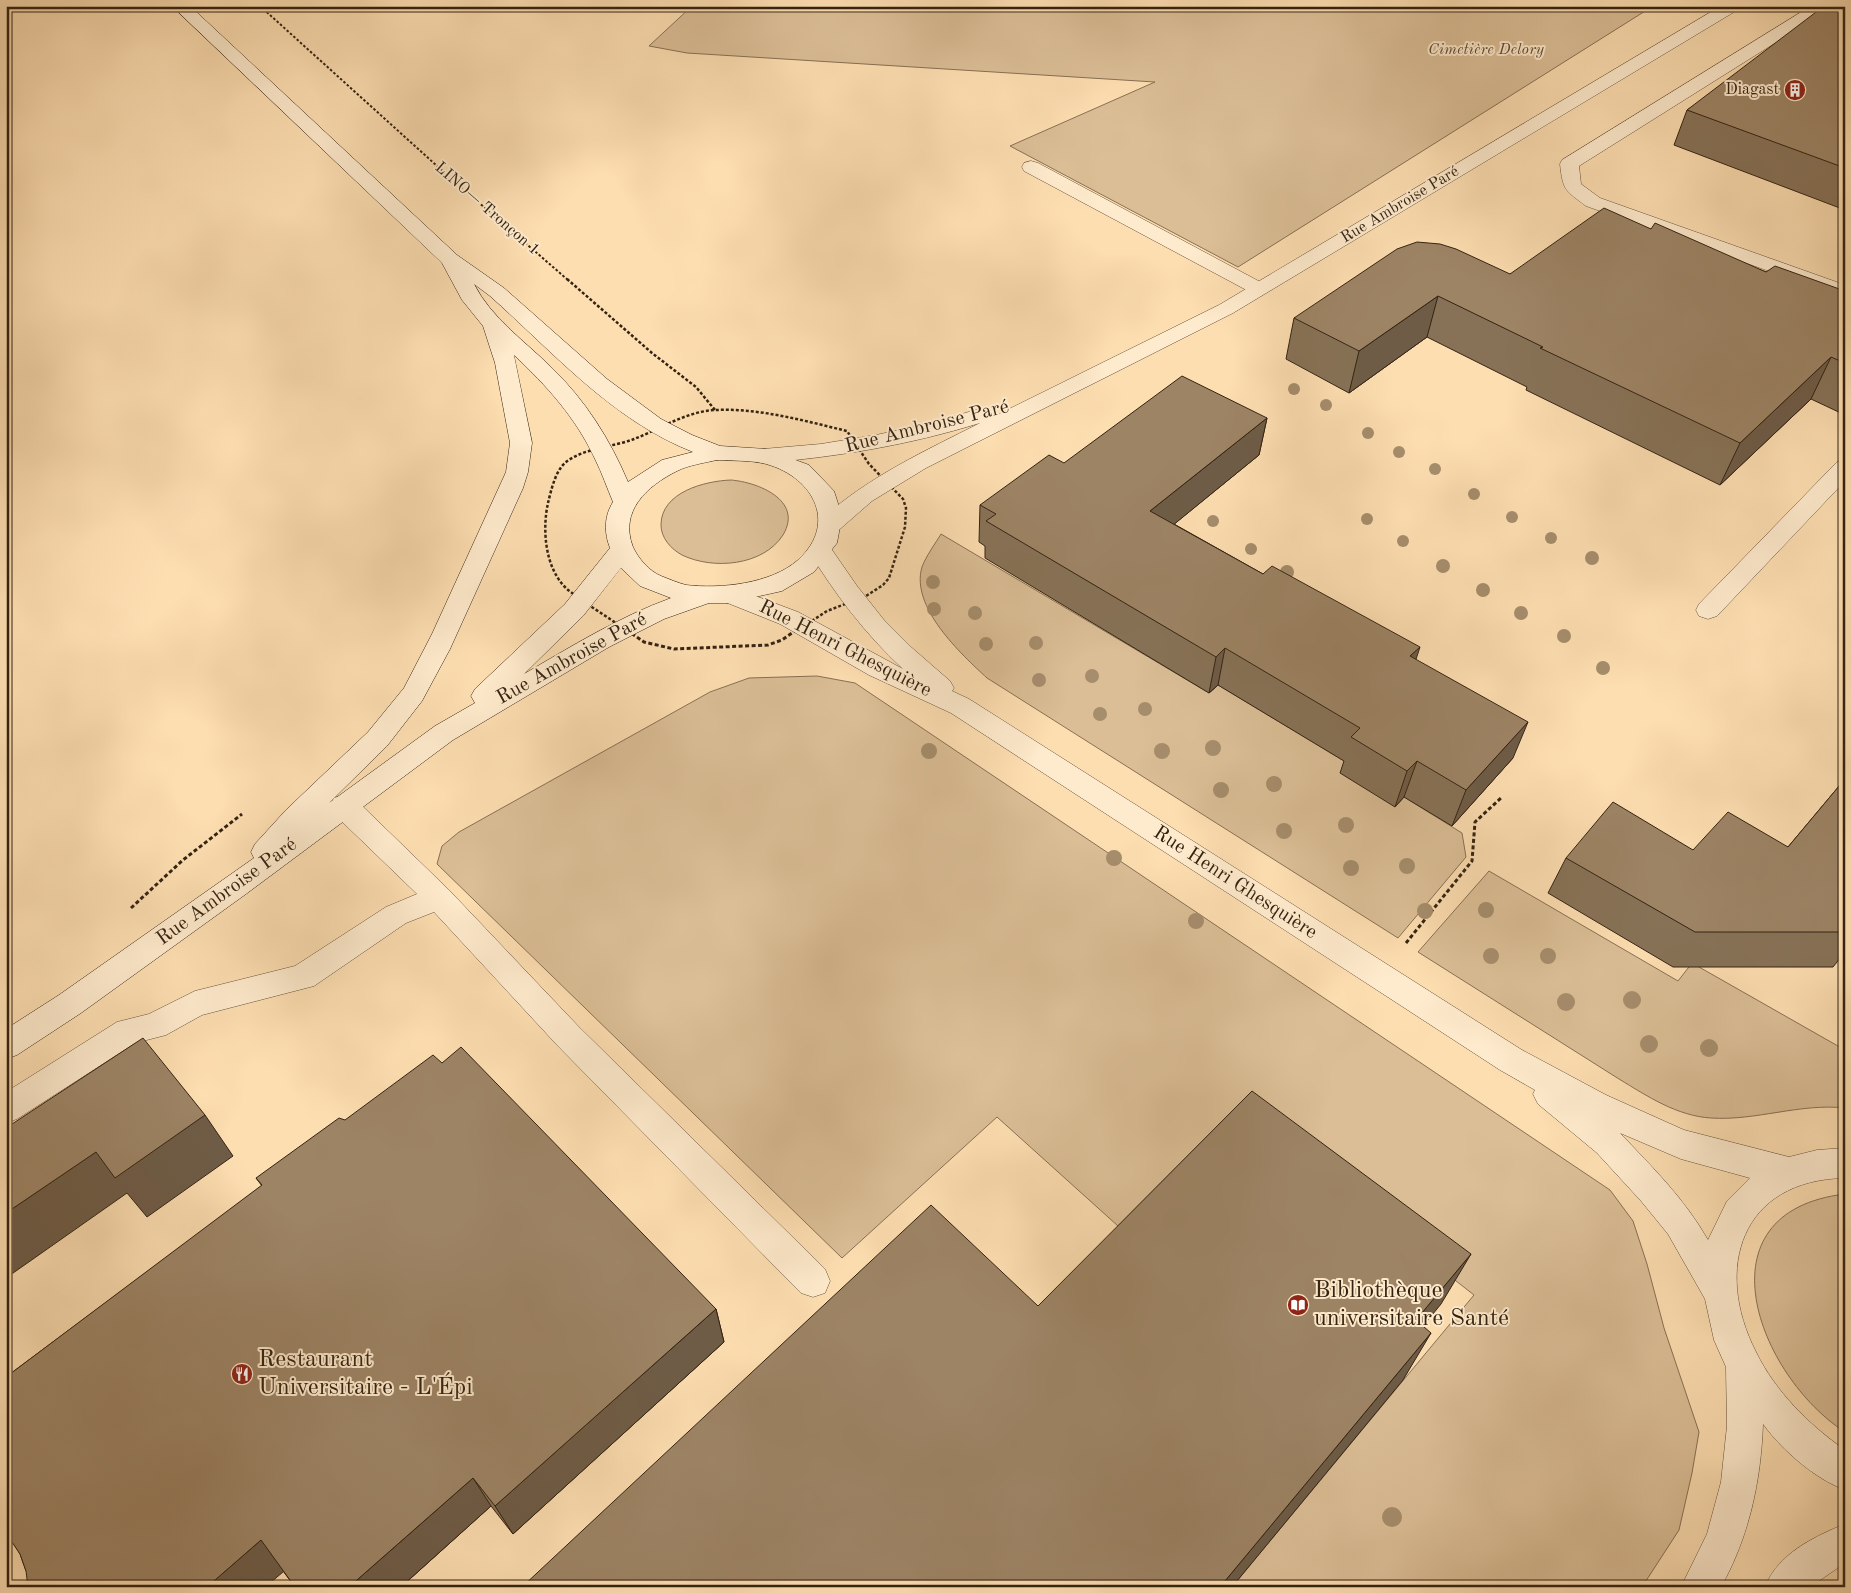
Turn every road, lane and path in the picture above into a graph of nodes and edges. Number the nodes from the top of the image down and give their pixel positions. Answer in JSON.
{"nodes":[{"id":1,"x":180,"y":6,"type":"edge"},
{"id":2,"x":260,"y":6,"type":"edge"},
{"id":3,"x":1732,"y":6,"type":"edge"},
{"id":4,"x":1823,"y":6,"type":"edge"},
{"id":5,"x":1031,"y":167,"type":"dead end"},
{"id":6,"x":450,"y":260,"type":"junction"},
{"id":7,"x":1259,"y":289,"type":"junction"},
{"id":8,"x":1845,"y":292,"type":"edge"},
{"id":9,"x":493,"y":324,"type":"junction"},
{"id":10,"x":1059,"y":391,"type":"junction"},
{"id":11,"x":715,"y":410,"type":"dead end"},
{"id":12,"x":717,"y":453,"type":"junction"},
{"id":13,"x":763,"y":456,"type":"junction"},
{"id":14,"x":1845,"y":467,"type":"edge"},
{"id":15,"x":624,"y":501,"type":"junction"},
{"id":16,"x":832,"y":522,"type":"junction"},
{"id":17,"x":820,"y":550,"type":"junction"},
{"id":18,"x":620,"y":551,"type":"junction"},
{"id":19,"x":717,"y":595,"type":"junction"},
{"id":20,"x":1708,"y":610,"type":"dead end"},
{"id":21,"x":960,"y":706,"type":"junction"},
{"id":22,"x":444,"y":733,"type":"junction"},
{"id":23,"x":1501,"y":798,"type":"dead end"},
{"id":24,"x":344,"y":806,"type":"junction"},
{"id":25,"x":236,"y":886,"type":"junction"},
{"id":26,"x":439,"y":898,"type":"junction"},
{"id":27,"x":1380,"y":976,"type":"junction"},
{"id":28,"x":6,"y":1046,"type":"edge"},
{"id":29,"x":1511,"y":1060,"type":"junction"},
{"id":30,"x":6,"y":1109,"type":"edge"},
{"id":31,"x":1845,"y":1163,"type":"edge"},
{"id":32,"x":1788,"y":1172,"type":"junction"},
{"id":33,"x":813,"y":1281,"type":"dead end"},
{"id":34,"x":1721,"y":1294,"type":"junction"},
{"id":35,"x":1742,"y":1360,"type":"junction"},
{"id":36,"x":1845,"y":1472,"type":"edge"},
{"id":37,"x":1845,"y":1543,"type":"edge"},
{"id":38,"x":1700,"y":1587,"type":"edge"},
{"id":39,"x":1784,"y":1587,"type":"edge"}],
"edges":[{"from":1,"to":6,"type":"street"},
{"from":2,"to":11,"type":"path","name":"LINO— Tronçon 1"},
{"from":3,"to":7,"type":"street","name":"Rue Ambroise Paré"},
{"from":4,"to":8,"type":"street"},
{"from":5,"to":7,"type":"street"},
{"from":6,"to":9,"type":"street"},
{"from":6,"to":12,"type":"street"},
{"from":7,"to":10,"type":"street","name":"Rue Ambroise Paré"},
{"from":9,"to":15,"type":"street"},
{"from":9,"to":25,"type":"street"},
{"from":10,"to":13,"type":"street","name":"Rue Ambroise Paré"},
{"from":10,"to":16,"type":"street","name":"Rue Ambroise Paré"},
{"from":12,"to":13,"type":"street"},
{"from":12,"to":15,"type":"street"},
{"from":13,"to":16,"type":"street"},
{"from":14,"to":20,"type":"street"},
{"from":15,"to":18,"type":"street"},
{"from":16,"to":17,"type":"street"},
{"from":17,"to":19,"type":"street"},
{"from":17,"to":21,"type":"street","name":"Rue Henri Ghesquière"},
{"from":18,"to":19,"type":"street"},
{"from":18,"to":22,"type":"street","name":"Rue Ambroise Paré"},
{"from":19,"to":21,"type":"street","name":"Rue Henri Ghesquière"},
{"from":19,"to":22,"type":"street","name":"Rue Ambroise Paré"},
{"from":21,"to":27,"type":"street","name":"Rue Henri Ghesquière"},
{"from":22,"to":24,"type":"street","name":"Rue Ambroise Paré"},
{"from":23,"to":27,"type":"path"},
{"from":24,"to":25,"type":"street","name":"Rue Ambroise Paré"},
{"from":24,"to":26,"type":"street"},
{"from":25,"to":28,"type":"street","name":"Rue Ambroise Paré"},
{"from":26,"to":30,"type":"street"},
{"from":26,"to":33,"type":"street"},
{"from":27,"to":29,"type":"street","name":"Rue Henri Ghesquière"},
{"from":29,"to":32,"type":"street","name":"Rue Henri Ghesquière"},
{"from":29,"to":34,"type":"street","name":"Rue Henri Ghesquière"},
{"from":31,"to":32,"type":"street"},
{"from":32,"to":34,"type":"street"},
{"from":34,"to":35,"type":"street"},
{"from":35,"to":36,"type":"street"},
{"from":35,"to":38,"type":"street"},
{"from":37,"to":39,"type":"street"}]}
